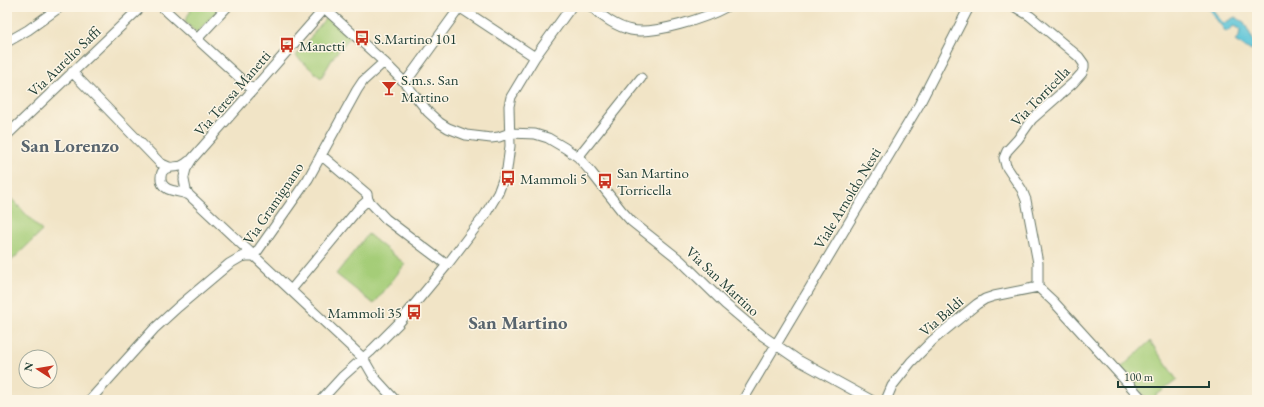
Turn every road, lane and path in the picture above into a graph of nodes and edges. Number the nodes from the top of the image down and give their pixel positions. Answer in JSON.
{"nodes":[{"id":1,"x":60,"y":7,"type":"edge"},
{"id":2,"x":141,"y":7,"type":"edge"},
{"id":3,"x":162,"y":7,"type":"edge"},
{"id":4,"x":227,"y":7,"type":"edge"},
{"id":5,"x":460,"y":7,"type":"edge"},
{"id":6,"x":571,"y":7,"type":"edge"},
{"id":7,"x":592,"y":7,"type":"edge"},
{"id":8,"x":726,"y":7,"type":"edge"},
{"id":9,"x":969,"y":7,"type":"edge"},
{"id":10,"x":1015,"y":7,"type":"edge"},
{"id":11,"x":324,"y":8,"type":"edge"},
{"id":12,"x":48,"y":10,"type":"edge"},
{"id":13,"x":197,"y":39,"type":"junction"},
{"id":14,"x":7,"y":42,"type":"edge"},
{"id":15,"x":535,"y":57,"type":"junction"},
{"id":16,"x":384,"y":62,"type":"junction"},
{"id":17,"x":72,"y":72,"type":"junction"},
{"id":18,"x":641,"y":78,"type":"dead end"},
{"id":19,"x":405,"y":84,"type":"junction"},
{"id":20,"x":253,"y":90,"type":"junction"},
{"id":21,"x":510,"y":134,"type":"junction"},
{"id":22,"x":7,"y":135,"type":"edge"},
{"id":23,"x":499,"y":137,"type":"junction"},
{"id":24,"x":510,"y":144,"type":"junction"},
{"id":25,"x":321,"y":155,"type":"junction"},
{"id":26,"x":578,"y":157,"type":"junction"},
{"id":27,"x":192,"y":159,"type":"junction"},
{"id":28,"x":169,"y":169,"type":"junction"},
{"id":29,"x":184,"y":179,"type":"junction"},
{"id":30,"x":175,"y":190,"type":"junction"},
{"id":31,"x":189,"y":195,"type":"junction"},
{"id":32,"x":368,"y":200,"type":"junction"},
{"id":33,"x":254,"y":256,"type":"junction"},
{"id":34,"x":447,"y":265,"type":"junction"},
{"id":35,"x":1038,"y":287,"type":"junction"},
{"id":36,"x":291,"y":290,"type":"junction"},
{"id":37,"x":776,"y":345,"type":"junction"},
{"id":38,"x":363,"y":358,"type":"junction"},
{"id":39,"x":90,"y":400,"type":"edge"},
{"id":40,"x":321,"y":400,"type":"edge"},
{"id":41,"x":395,"y":400,"type":"edge"},
{"id":42,"x":743,"y":400,"type":"edge"},
{"id":43,"x":871,"y":400,"type":"edge"},
{"id":44,"x":886,"y":400,"type":"edge"},
{"id":45,"x":1143,"y":400,"type":"edge"}],
"edges":[{"from":1,"to":12,"type":"street"},
{"from":2,"to":17,"type":"street","name":"Via Aurelio Saffi"},
{"from":3,"to":13,"type":"street"},
{"from":4,"to":13,"type":"street"},
{"from":5,"to":15,"type":"street"},
{"from":5,"to":19,"type":"street"},
{"from":6,"to":15,"type":"street"},
{"from":7,"to":8,"type":"street"},
{"from":9,"to":37,"type":"street","name":"Viale Arnoldo Nesti"},
{"from":10,"to":35,"type":"street","name":"Via Torricella"},
{"from":11,"to":16,"type":"street","name":"Via San Martino"},
{"from":11,"to":20,"type":"street","name":"Via Teresa Manetti"},
{"from":12,"to":14,"type":"street"},
{"from":13,"to":20,"type":"street"},
{"from":15,"to":21,"type":"street"},
{"from":16,"to":19,"type":"street","name":"Via San Martino"},
{"from":16,"to":25,"type":"street","name":"Via Gramignano"},
{"from":17,"to":22,"type":"street","name":"Via Aurelio Saffi"},
{"from":17,"to":28,"type":"street"},
{"from":18,"to":26,"type":"street"},
{"from":19,"to":23,"type":"street","name":"Via San Martino"},
{"from":20,"to":27,"type":"street","name":"Via Teresa Manetti"},
{"from":21,"to":23,"type":"street","name":"Via San Martino"},
{"from":21,"to":24,"type":"street"},
{"from":21,"to":26,"type":"street","name":"Via San Martino"},
{"from":23,"to":24,"type":"street"},
{"from":24,"to":34,"type":"street"},
{"from":25,"to":32,"type":"street"},
{"from":25,"to":33,"type":"street","name":"Via Gramignano"},
{"from":26,"to":37,"type":"street","name":"Via San Martino"},
{"from":27,"to":28,"type":"street","name":"Via Teresa Manetti"},
{"from":27,"to":29,"type":"street","name":"Via Teresa Manetti"},
{"from":28,"to":29,"type":"street"},
{"from":28,"to":30,"type":"street"},
{"from":29,"to":30,"type":"street","name":"Via Teresa Manetti"},
{"from":29,"to":31,"type":"street"},
{"from":30,"to":31,"type":"street"},
{"from":31,"to":33,"type":"street"},
{"from":32,"to":34,"type":"street"},
{"from":32,"to":36,"type":"street"},
{"from":33,"to":36,"type":"street"},
{"from":33,"to":39,"type":"street","name":"Via Gramignano"},
{"from":34,"to":38,"type":"street"},
{"from":35,"to":44,"type":"street","name":"Via Baldi"},
{"from":35,"to":45,"type":"street"},
{"from":36,"to":38,"type":"street"},
{"from":37,"to":42,"type":"street","name":"Viale Arnoldo Nesti"},
{"from":37,"to":43,"type":"street","name":"Via San Martino"},
{"from":38,"to":40,"type":"street"},
{"from":38,"to":41,"type":"street"}]}
